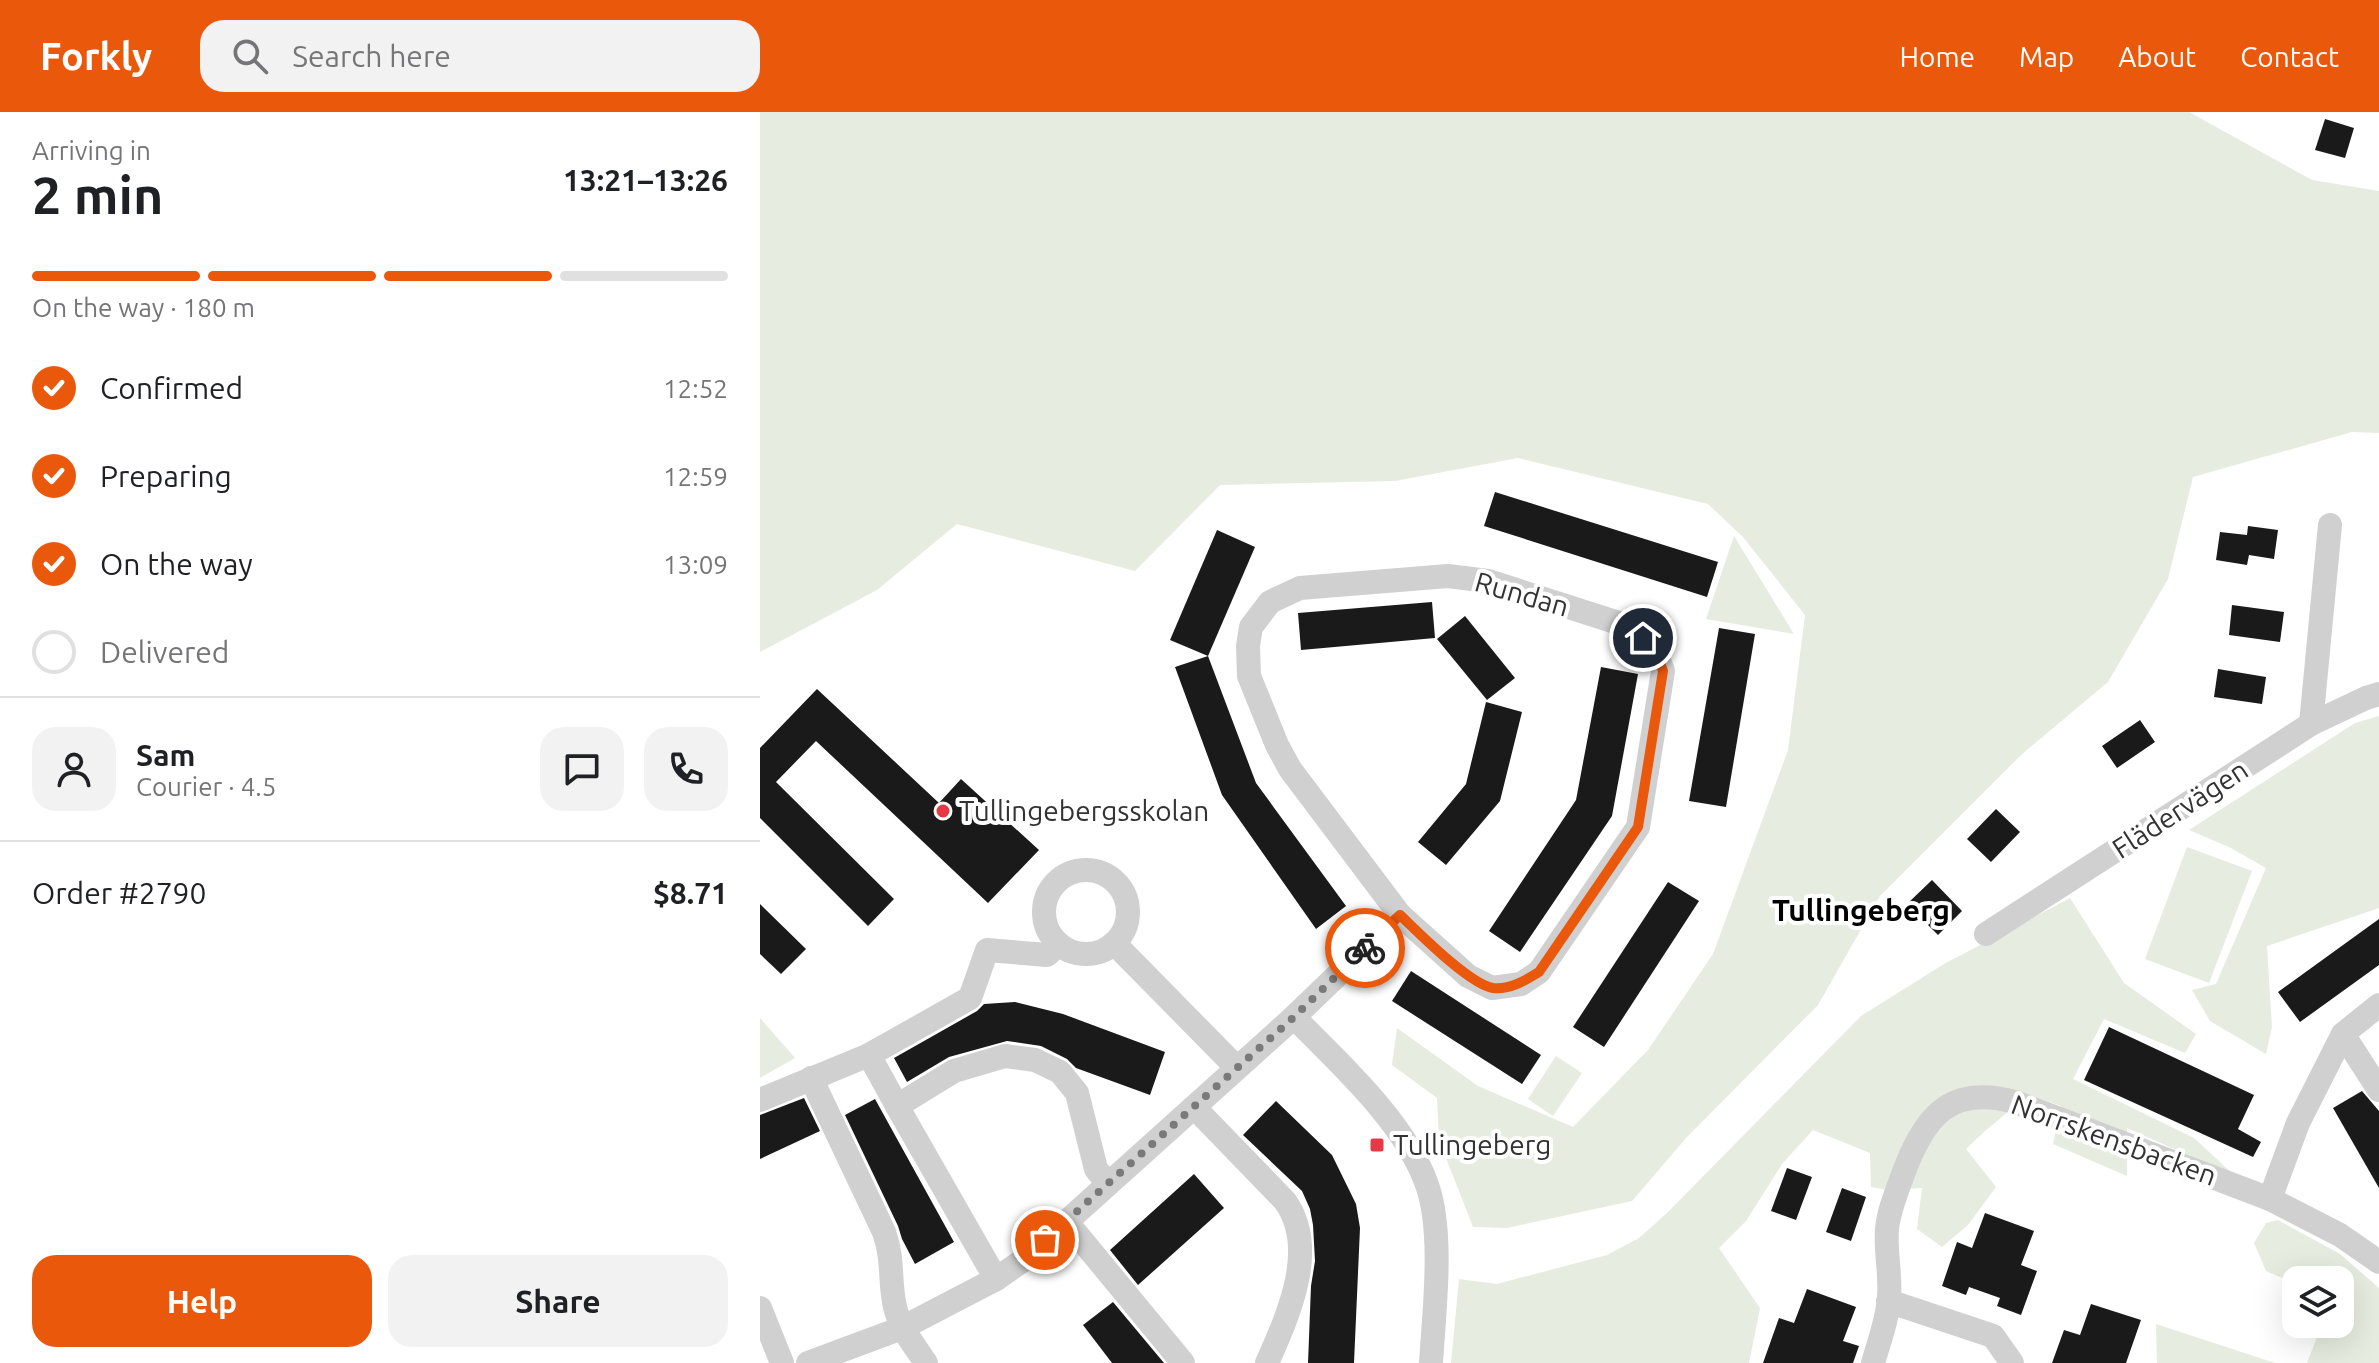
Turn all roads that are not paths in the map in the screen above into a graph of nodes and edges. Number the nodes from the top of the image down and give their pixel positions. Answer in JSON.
{"nodes":[{"id":1,"x":2330,"y":525,"type":"dead end"},
{"id":2,"x":2379,"y":694,"type":"edge"},
{"id":3,"x":2311,"y":724,"type":"junction"},
{"id":4,"x":1400,"y":915,"type":"junction"},
{"id":5,"x":1986,"y":934,"type":"dead end"},
{"id":6,"x":1114,"y":943,"type":"junction"},
{"id":7,"x":1059,"y":944,"type":"junction"},
{"id":8,"x":2379,"y":1005,"type":"edge"},
{"id":9,"x":1294,"y":1017,"type":"junction"},
{"id":10,"x":2343,"y":1034,"type":"junction"},
{"id":11,"x":869,"y":1055,"type":"junction"},
{"id":12,"x":1237,"y":1068,"type":"junction"},
{"id":13,"x":811,"y":1078,"type":"junction"},
{"id":14,"x":2379,"y":1090,"type":"edge"},
{"id":15,"x":760,"y":1100,"type":"edge"},
{"id":16,"x":897,"y":1106,"type":"junction"},
{"id":17,"x":1194,"y":1107,"type":"junction"},
{"id":18,"x":1108,"y":1184,"type":"junction"},
{"id":19,"x":2270,"y":1199,"type":"junction"},
{"id":20,"x":1066,"y":1221,"type":"junction"},
{"id":21,"x":2379,"y":1262,"type":"edge"},
{"id":22,"x":996,"y":1279,"type":"junction"},
{"id":23,"x":1888,"y":1301,"type":"junction"},
{"id":24,"x":760,"y":1308,"type":"edge"},
{"id":25,"x":902,"y":1328,"type":"junction"},
{"id":26,"x":782,"y":1363,"type":"edge"},
{"id":27,"x":808,"y":1363,"type":"edge"},
{"id":28,"x":926,"y":1363,"type":"edge"},
{"id":29,"x":1183,"y":1363,"type":"edge"},
{"id":30,"x":1267,"y":1363,"type":"edge"},
{"id":31,"x":1431,"y":1363,"type":"edge"},
{"id":32,"x":1873,"y":1363,"type":"edge"},
{"id":33,"x":2012,"y":1363,"type":"edge"}],
"edges":[{"from":1,"to":3,"type":"street"},
{"from":2,"to":3,"type":"street","name":"Flädervägen"},
{"from":3,"to":5,"type":"street","name":"Flädervägen"},
{"from":4,"to":4,"type":"street","name":"Rundan"},
{"from":4,"to":9,"type":"street"},
{"from":6,"to":7,"type":"street"},
{"from":6,"to":7,"type":"street"},
{"from":6,"to":12,"type":"street"},
{"from":7,"to":11,"type":"street"},
{"from":8,"to":10,"type":"street"},
{"from":9,"to":12,"type":"street"},
{"from":9,"to":31,"type":"street"},
{"from":10,"to":14,"type":"street"},
{"from":10,"to":19,"type":"street"},
{"from":11,"to":13,"type":"street"},
{"from":11,"to":16,"type":"street"},
{"from":12,"to":17,"type":"street"},
{"from":13,"to":15,"type":"street"},
{"from":13,"to":25,"type":"street"},
{"from":16,"to":18,"type":"street"},
{"from":16,"to":22,"type":"street"},
{"from":17,"to":18,"type":"street"},
{"from":17,"to":30,"type":"street"},
{"from":18,"to":20,"type":"street"},
{"from":19,"to":21,"type":"street","name":"Norrskensbacken"},
{"from":19,"to":23,"type":"street","name":"Norrskensbacken"},
{"from":20,"to":22,"type":"street"},
{"from":20,"to":29,"type":"street"},
{"from":22,"to":25,"type":"street"},
{"from":23,"to":32,"type":"street","name":"Norrskensbacken"},
{"from":23,"to":33,"type":"street"},
{"from":24,"to":26,"type":"street"},
{"from":25,"to":27,"type":"street"},
{"from":25,"to":28,"type":"street"}]}
